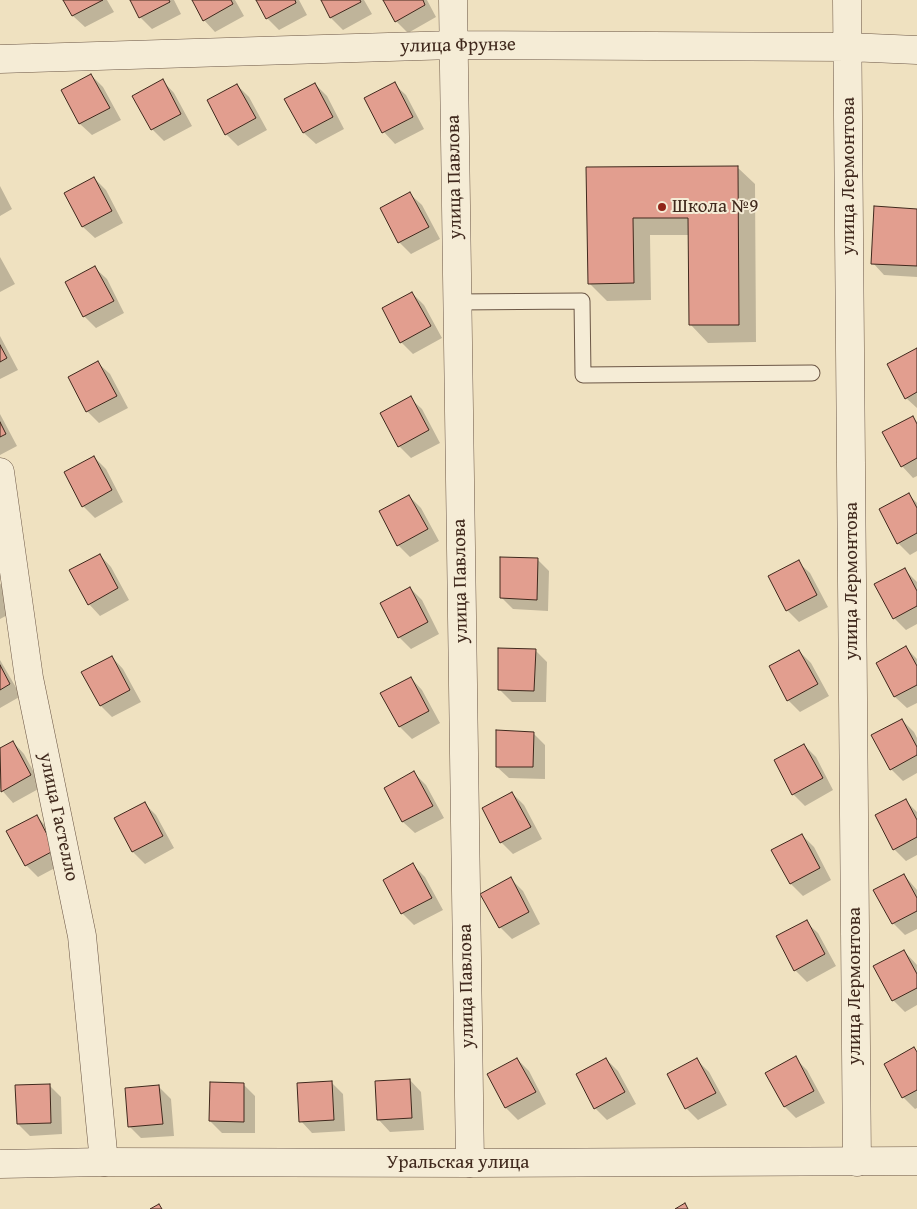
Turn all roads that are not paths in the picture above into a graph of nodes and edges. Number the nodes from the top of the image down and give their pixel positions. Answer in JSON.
{"nodes":[{"id":1,"x":453,"y":0,"type":"edge"},
{"id":2,"x":847,"y":0,"type":"edge"},
{"id":3,"x":453,"y":44,"type":"junction"},
{"id":4,"x":848,"y":47,"type":"junction"},
{"id":5,"x":917,"y":50,"type":"edge"},
{"id":6,"x":0,"y":59,"type":"edge"},
{"id":7,"x":456,"y":302,"type":"junction"},
{"id":8,"x":812,"y":373,"type":"dead end"},
{"id":9,"x":0,"y":472,"type":"edge"},
{"id":10,"x":917,"y":1161,"type":"edge"},
{"id":11,"x":104,"y":1162,"type":"junction"},
{"id":12,"x":857,"y":1162,"type":"junction"},
{"id":13,"x":470,"y":1163,"type":"junction"},
{"id":14,"x":0,"y":1164,"type":"edge"}],
"edges":[{"from":1,"to":3,"type":"street","name":"улица Павлова"},
{"from":2,"to":4,"type":"street","name":"улица Лермонтова"},
{"from":3,"to":4,"type":"street","name":"улица Фрунзе"},
{"from":3,"to":6,"type":"street","name":"улица Фрунзе"},
{"from":3,"to":7,"type":"street","name":"улица Павлова"},
{"from":4,"to":5,"type":"street","name":"улица Фрунзе"},
{"from":4,"to":12,"type":"street","name":"улица Лермонтова"},
{"from":7,"to":8,"type":"lane"},
{"from":7,"to":13,"type":"street","name":"улица Павлова"},
{"from":9,"to":11,"type":"street","name":"улица Гастелло"},
{"from":10,"to":12,"type":"street","name":"Уральская улица"},
{"from":11,"to":13,"type":"street","name":"Уральская улица"},
{"from":11,"to":14,"type":"street","name":"Уральская улица"},
{"from":12,"to":13,"type":"street","name":"Уральская улица"}]}
